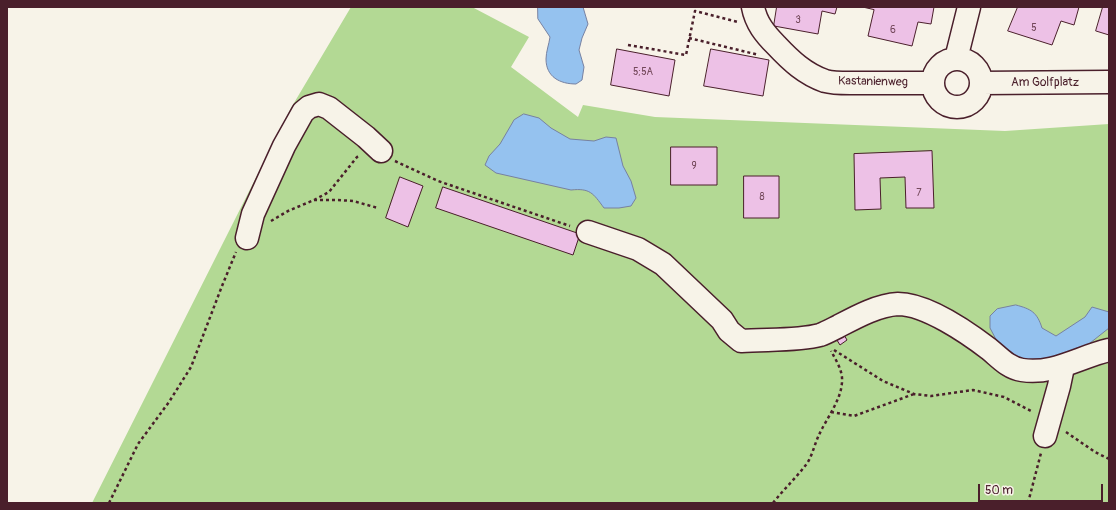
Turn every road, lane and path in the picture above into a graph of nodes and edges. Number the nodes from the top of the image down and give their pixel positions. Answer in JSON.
{"nodes":[{"id":1,"x":969,"y":7,"type":"edge"},
{"id":2,"x":760,"y":23,"type":"edge"},
{"id":3,"x":689,"y":38,"type":"junction"},
{"id":4,"x":628,"y":45,"type":"dead end"},
{"id":5,"x":956,"y":59,"type":"junction"},
{"id":6,"x":1109,"y":82,"type":"edge"},
{"id":7,"x":932,"y":83,"type":"junction"},
{"id":8,"x":981,"y":83,"type":"junction"},
{"id":9,"x":381,"y":151,"type":"junction"},
{"id":10,"x":314,"y":200,"type":"junction"},
{"id":11,"x":378,"y":208,"type":"dead end"},
{"id":12,"x":588,"y":232,"type":"joint"},
{"id":13,"x":247,"y":238,"type":"junction"},
{"id":14,"x":1109,"y":350,"type":"edge"},
{"id":15,"x":1063,"y":367,"type":"junction"},
{"id":16,"x":914,"y":394,"type":"junction"},
{"id":17,"x":831,"y":412,"type":"junction"},
{"id":18,"x":1047,"y":429,"type":"junction"},
{"id":19,"x":1109,"y":459,"type":"edge"},
{"id":20,"x":109,"y":503,"type":"edge"},
{"id":21,"x":773,"y":503,"type":"edge"},
{"id":22,"x":1028,"y":503,"type":"edge"}],
"edges":[{"from":1,"to":5,"type":"street"},
{"from":2,"to":3,"type":"path"},
{"from":2,"to":3,"type":"path"},
{"from":2,"to":7,"type":"street","name":"Kastanienweg"},
{"from":3,"to":4,"type":"path"},
{"from":5,"to":7,"type":"street"},
{"from":5,"to":8,"type":"street"},
{"from":6,"to":8,"type":"street","name":"Am Golfplatz"},
{"from":7,"to":8,"type":"street"},
{"from":9,"to":10,"type":"path"},
{"from":9,"to":12,"type":"path"},
{"from":9,"to":13,"type":"street"},
{"from":10,"to":11,"type":"path"},
{"from":10,"to":13,"type":"path"},
{"from":12,"to":15,"type":"street"},
{"from":13,"to":20,"type":"path"},
{"from":14,"to":15,"type":"street"},
{"from":15,"to":18,"type":"street"},
{"from":16,"to":17,"type":"path"},
{"from":16,"to":17,"type":"path"},
{"from":16,"to":18,"type":"path"},
{"from":17,"to":21,"type":"path"},
{"from":18,"to":19,"type":"path"},
{"from":18,"to":22,"type":"path"}]}
